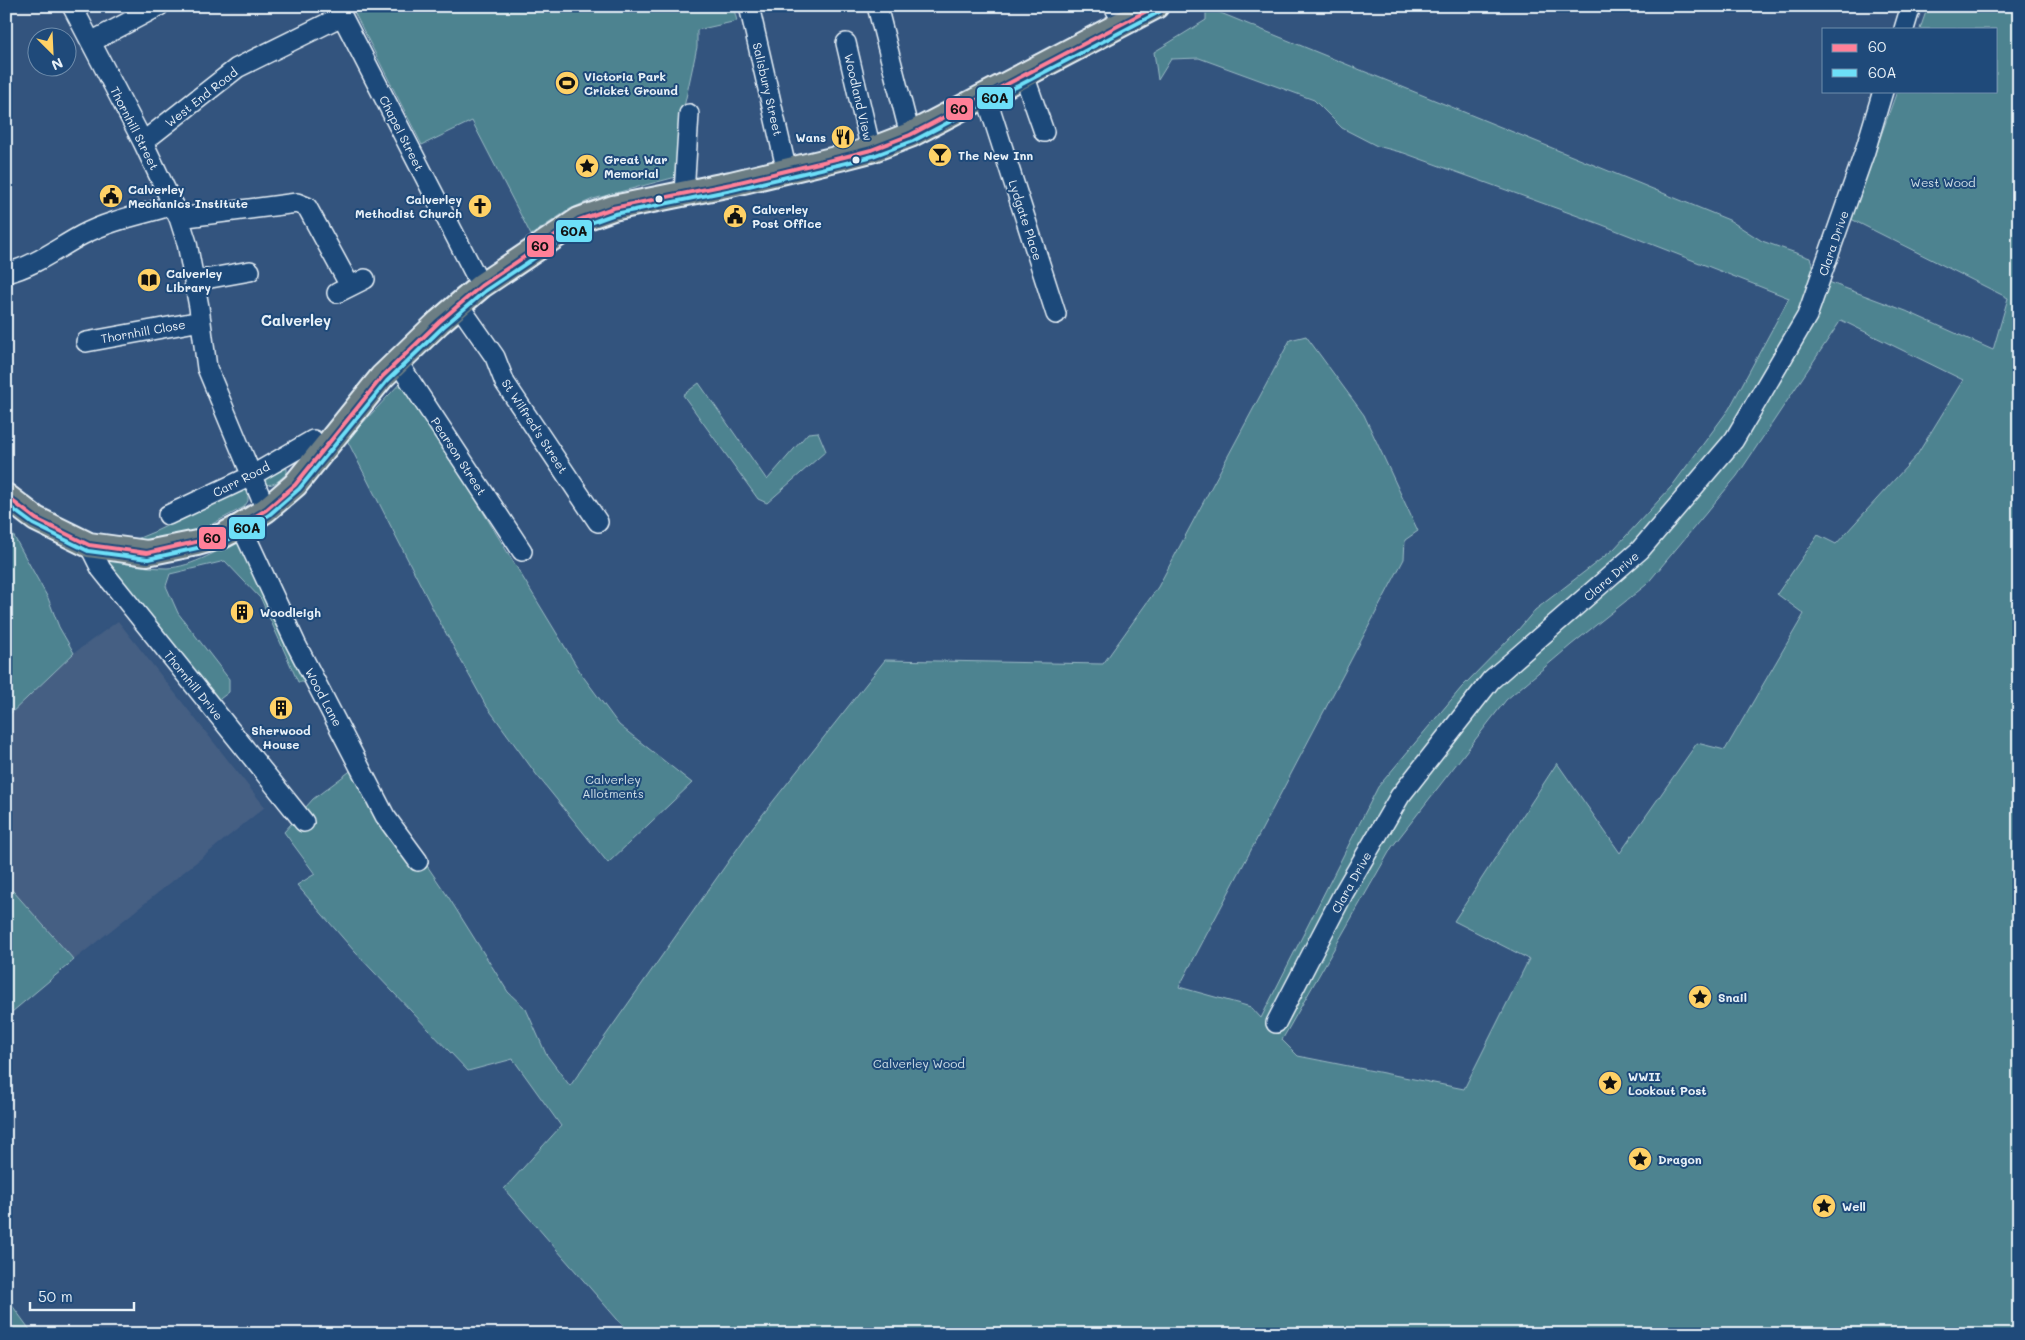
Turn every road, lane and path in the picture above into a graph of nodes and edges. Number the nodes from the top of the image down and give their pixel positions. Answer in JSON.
{"nodes":[{"id":1,"x":72,"y":6,"type":"edge"},
{"id":2,"x":159,"y":6,"type":"edge"},
{"id":3,"x":749,"y":6,"type":"edge"},
{"id":4,"x":877,"y":6,"type":"edge"},
{"id":5,"x":1156,"y":6,"type":"edge"},
{"id":6,"x":1911,"y":6,"type":"edge"},
{"id":7,"x":340,"y":11,"type":"edge"},
{"id":8,"x":1118,"y":14,"type":"edge"},
{"id":9,"x":1904,"y":28,"type":"edge"},
{"id":10,"x":91,"y":42,"type":"junction"},
{"id":11,"x":846,"y":43,"type":"dead end"},
{"id":12,"x":1024,"y":75,"type":"junction"},
{"id":13,"x":1883,"y":92,"type":"edge"},
{"id":14,"x":986,"y":96,"type":"junction"},
{"id":15,"x":689,"y":114,"type":"dead end"},
{"id":16,"x":1044,"y":132,"type":"dead end"},
{"id":17,"x":910,"y":135,"type":"junction"},
{"id":18,"x":143,"y":142,"type":"junction"},
{"id":19,"x":872,"y":150,"type":"junction"},
{"id":20,"x":787,"y":172,"type":"junction"},
{"id":21,"x":684,"y":193,"type":"junction"},
{"id":22,"x":176,"y":211,"type":"junction"},
{"id":23,"x":250,"y":271,"type":"dead end"},
{"id":24,"x":6,"y":273,"type":"edge"},
{"id":25,"x":194,"y":281,"type":"junction"},
{"id":26,"x":351,"y":286,"type":"dead end"},
{"id":27,"x":481,"y":286,"type":"junction"},
{"id":28,"x":458,"y":304,"type":"junction"},
{"id":29,"x":1056,"y":314,"type":"dead end"},
{"id":30,"x":201,"y":321,"type":"junction"},
{"id":31,"x":86,"y":342,"type":"dead end"},
{"id":32,"x":398,"y":361,"type":"junction"},
{"id":33,"x":313,"y":440,"type":"dead end"},
{"id":34,"x":251,"y":476,"type":"junction"},
{"id":35,"x":6,"y":496,"type":"edge"},
{"id":36,"x":266,"y":510,"type":"junction"},
{"id":37,"x":168,"y":515,"type":"dead end"},
{"id":38,"x":598,"y":522,"type":"dead end"},
{"id":39,"x":241,"y":526,"type":"junction"},
{"id":40,"x":89,"y":545,"type":"junction"},
{"id":41,"x":522,"y":551,"type":"dead end"},
{"id":42,"x":304,"y":822,"type":"dead end"},
{"id":43,"x":418,"y":861,"type":"dead end"},
{"id":44,"x":1276,"y":1023,"type":"dead end"}],
"edges":[{"from":1,"to":10,"type":"street","name":"Thornhill Street"},
{"from":2,"to":10,"type":"street"},
{"from":3,"to":20,"type":"street","name":"Salisbury Street"},
{"from":4,"to":17,"type":"street"},
{"from":5,"to":8,"type":"main road"},
{"from":6,"to":9,"type":"street"},
{"from":7,"to":18,"type":"street","name":"West End Road"},
{"from":7,"to":27,"type":"street","name":"Chapel Street"},
{"from":8,"to":12,"type":"main road"},
{"from":10,"to":18,"type":"street","name":"Thornhill Street"},
{"from":11,"to":19,"type":"street","name":"Woodland View"},
{"from":12,"to":14,"type":"main road"},
{"from":12,"to":16,"type":"street"},
{"from":13,"to":44,"type":"street","name":"Clara Drive"},
{"from":14,"to":17,"type":"main road"},
{"from":14,"to":29,"type":"street","name":"Lydgate Place"},
{"from":15,"to":21,"type":"street"},
{"from":17,"to":19,"type":"main road"},
{"from":18,"to":22,"type":"street","name":"Thornhill Street"},
{"from":19,"to":20,"type":"main road"},
{"from":20,"to":21,"type":"main road"},
{"from":21,"to":27,"type":"main road"},
{"from":22,"to":24,"type":"street"},
{"from":22,"to":25,"type":"street","name":"Thornhill Street"},
{"from":22,"to":26,"type":"street"},
{"from":23,"to":25,"type":"street"},
{"from":25,"to":30,"type":"street","name":"Thornhill Street"},
{"from":27,"to":28,"type":"main road"},
{"from":28,"to":32,"type":"main road"},
{"from":28,"to":38,"type":"street","name":"St Wilfred's Street"},
{"from":30,"to":31,"type":"street","name":"Thornhill Close"},
{"from":30,"to":34,"type":"street","name":"Thornhill Street"},
{"from":32,"to":36,"type":"main road"},
{"from":32,"to":41,"type":"street","name":"Pearson Street"},
{"from":33,"to":34,"type":"street","name":"Carr Road"},
{"from":34,"to":36,"type":"street","name":"Thornhill Street"},
{"from":34,"to":37,"type":"street","name":"Carr Road"},
{"from":35,"to":40,"type":"main road"},
{"from":36,"to":39,"type":"main road"},
{"from":39,"to":40,"type":"main road"},
{"from":39,"to":43,"type":"street","name":"Wood Lane"},
{"from":40,"to":42,"type":"street","name":"Thornhill Drive"}]}
